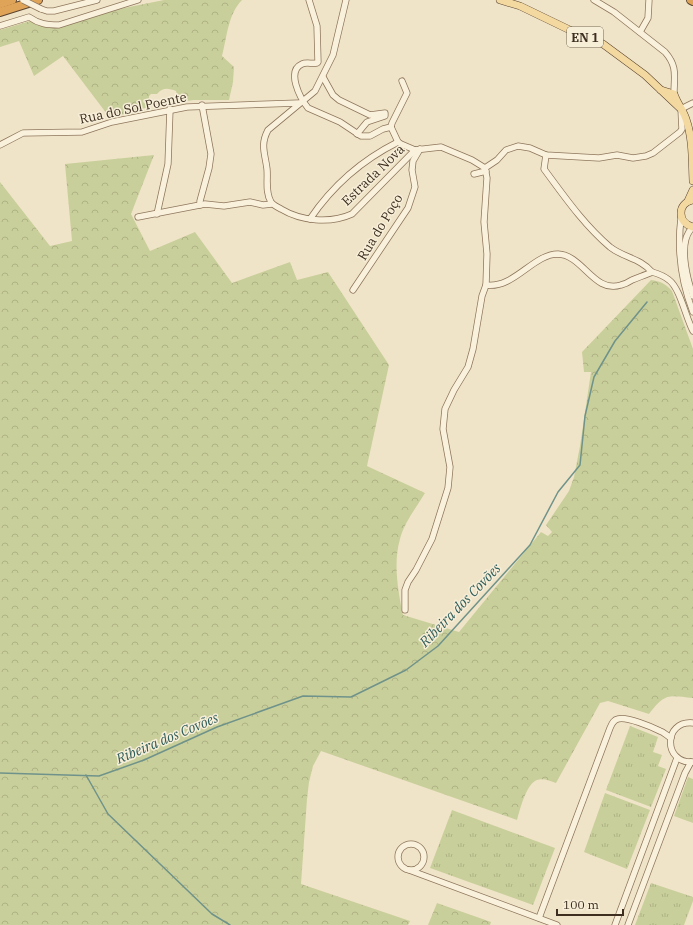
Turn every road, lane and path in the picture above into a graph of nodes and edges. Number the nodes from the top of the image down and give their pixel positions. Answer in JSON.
{"nodes":[{"id":1,"x":12,"y":0,"type":"edge"},
{"id":2,"x":24,"y":0,"type":"edge"},
{"id":3,"x":38,"y":0,"type":"edge"},
{"id":4,"x":97,"y":0,"type":"edge"},
{"id":5,"x":138,"y":0,"type":"edge"},
{"id":6,"x":309,"y":0,"type":"edge"},
{"id":7,"x":346,"y":0,"type":"edge"},
{"id":8,"x":500,"y":0,"type":"edge"},
{"id":9,"x":594,"y":0,"type":"edge"},
{"id":10,"x":649,"y":0,"type":"edge"},
{"id":11,"x":0,"y":4,"type":"edge"},
{"id":12,"x":0,"y":12,"type":"edge"},
{"id":13,"x":0,"y":26,"type":"edge"},
{"id":14,"x":640,"y":32,"type":"junction"},
{"id":15,"x":323,"y":77,"type":"junction"},
{"id":16,"x":402,"y":81,"type":"dead end"},
{"id":17,"x":674,"y":84,"type":"junction"},
{"id":18,"x":666,"y":92,"type":"junction"},
{"id":19,"x":301,"y":102,"type":"junction"},
{"id":20,"x":693,"y":102,"type":"edge"},
{"id":21,"x":202,"y":105,"type":"junction"},
{"id":22,"x":170,"y":109,"type":"junction"},
{"id":23,"x":681,"y":109,"type":"junction"},
{"id":24,"x":391,"y":127,"type":"junction"},
{"id":25,"x":357,"y":134,"type":"junction"},
{"id":26,"x":398,"y":142,"type":"junction"},
{"id":27,"x":0,"y":145,"type":"edge"},
{"id":28,"x":418,"y":150,"type":"junction"},
{"id":29,"x":546,"y":155,"type":"junction"},
{"id":30,"x":485,"y":170,"type":"junction"},
{"id":31,"x":474,"y":174,"type":"dead end"},
{"id":32,"x":693,"y":182,"type":"edge"},
{"id":33,"x":693,"y":190,"type":"edge"},
{"id":34,"x":690,"y":201,"type":"edge"},
{"id":35,"x":272,"y":204,"type":"junction"},
{"id":36,"x":200,"y":205,"type":"junction"},
{"id":37,"x":157,"y":214,"type":"junction"},
{"id":38,"x":138,"y":217,"type":"dead end"},
{"id":39,"x":681,"y":218,"type":"junction"},
{"id":40,"x":310,"y":219,"type":"junction"},
{"id":41,"x":693,"y":227,"type":"edge"},
{"id":42,"x":652,"y":272,"type":"junction"},
{"id":43,"x":486,"y":285,"type":"junction"},
{"id":44,"x":353,"y":290,"type":"dead end"},
{"id":45,"x":693,"y":296,"type":"edge"},
{"id":46,"x":693,"y":312,"type":"edge"},
{"id":47,"x":693,"y":331,"type":"edge"},
{"id":48,"x":405,"y":610,"type":"dead end"},
{"id":49,"x":692,"y":722,"type":"edge"},
{"id":50,"x":661,"y":731,"type":"junction"},
{"id":51,"x":674,"y":731,"type":"junction"},
{"id":52,"x":671,"y":738,"type":"junction"},
{"id":53,"x":677,"y":758,"type":"junction"},
{"id":54,"x":692,"y":762,"type":"edge"},
{"id":55,"x":424,"y":861,"type":"junction"},
{"id":56,"x":409,"y":870,"type":"junction"},
{"id":57,"x":430,"y":878,"type":"junction"},
{"id":58,"x":539,"y":918,"type":"junction"},
{"id":59,"x":557,"y":925,"type":"edge"},
{"id":60,"x":615,"y":925,"type":"edge"},
{"id":61,"x":628,"y":925,"type":"edge"}],
"edges":[{"from":1,"to":11,"type":"highway"},
{"from":2,"to":4,"type":"street","bridge":true},
{"from":3,"to":12,"type":"highway"},
{"from":5,"to":13,"type":"street"},
{"from":6,"to":19,"type":"street"},
{"from":7,"to":15,"type":"street"},
{"from":8,"to":18,"type":"main road","number":"EN 1"},
{"from":9,"to":14,"type":"street"},
{"from":10,"to":14,"type":"street"},
{"from":14,"to":17,"type":"street"},
{"from":15,"to":19,"type":"street"},
{"from":15,"to":25,"type":"street"},
{"from":16,"to":24,"type":"street"},
{"from":17,"to":18,"type":"street"},
{"from":17,"to":18,"type":"street"},
{"from":18,"to":23,"type":"main road","number":"EN 1"},
{"from":19,"to":21,"type":"street","name":"Rua do Sol Poente"},
{"from":19,"to":25,"type":"street"},
{"from":19,"to":35,"type":"street"},
{"from":20,"to":23,"type":"street"},
{"from":21,"to":22,"type":"street","name":"Rua do Sol Poente"},
{"from":21,"to":36,"type":"street"},
{"from":22,"to":27,"type":"street","name":"Rua do Sol Poente"},
{"from":22,"to":37,"type":"street"},
{"from":23,"to":29,"type":"street"},
{"from":23,"to":32,"type":"main road","number":"EN 1"},
{"from":24,"to":25,"type":"street"},
{"from":24,"to":26,"type":"street"},
{"from":26,"to":28,"type":"street"},
{"from":26,"to":40,"type":"street"},
{"from":28,"to":30,"type":"street"},
{"from":28,"to":40,"type":"street","name":"Estrada Nova"},
{"from":28,"to":44,"type":"street","name":"Rua do Poço"},
{"from":29,"to":30,"type":"street"},
{"from":29,"to":42,"type":"street"},
{"from":30,"to":31,"type":"street"},
{"from":30,"to":43,"type":"street"},
{"from":33,"to":34,"type":"main road"},
{"from":34,"to":39,"type":"main road"},
{"from":35,"to":36,"type":"street"},
{"from":35,"to":40,"type":"street","name":"Estrada Nova"},
{"from":36,"to":37,"type":"street"},
{"from":37,"to":38,"type":"street"},
{"from":39,"to":41,"type":"main road"},
{"from":39,"to":46,"type":"street"},
{"from":41,"to":45,"type":"street"},
{"from":42,"to":43,"type":"street"},
{"from":42,"to":47,"type":"street"},
{"from":43,"to":48,"type":"street"},
{"from":49,"to":51,"type":"street"},
{"from":50,"to":51,"type":"street"},
{"from":50,"to":52,"type":"street"},
{"from":50,"to":58,"type":"street"},
{"from":51,"to":52,"type":"street"},
{"from":52,"to":53,"type":"street"},
{"from":53,"to":54,"type":"street"},
{"from":53,"to":60,"type":"street"},
{"from":54,"to":61,"type":"street"},
{"from":55,"to":56,"type":"street"},
{"from":55,"to":56,"type":"street"},
{"from":55,"to":57,"type":"street"},
{"from":56,"to":57,"type":"street"},
{"from":57,"to":58,"type":"street"},
{"from":58,"to":59,"type":"street"}]}
